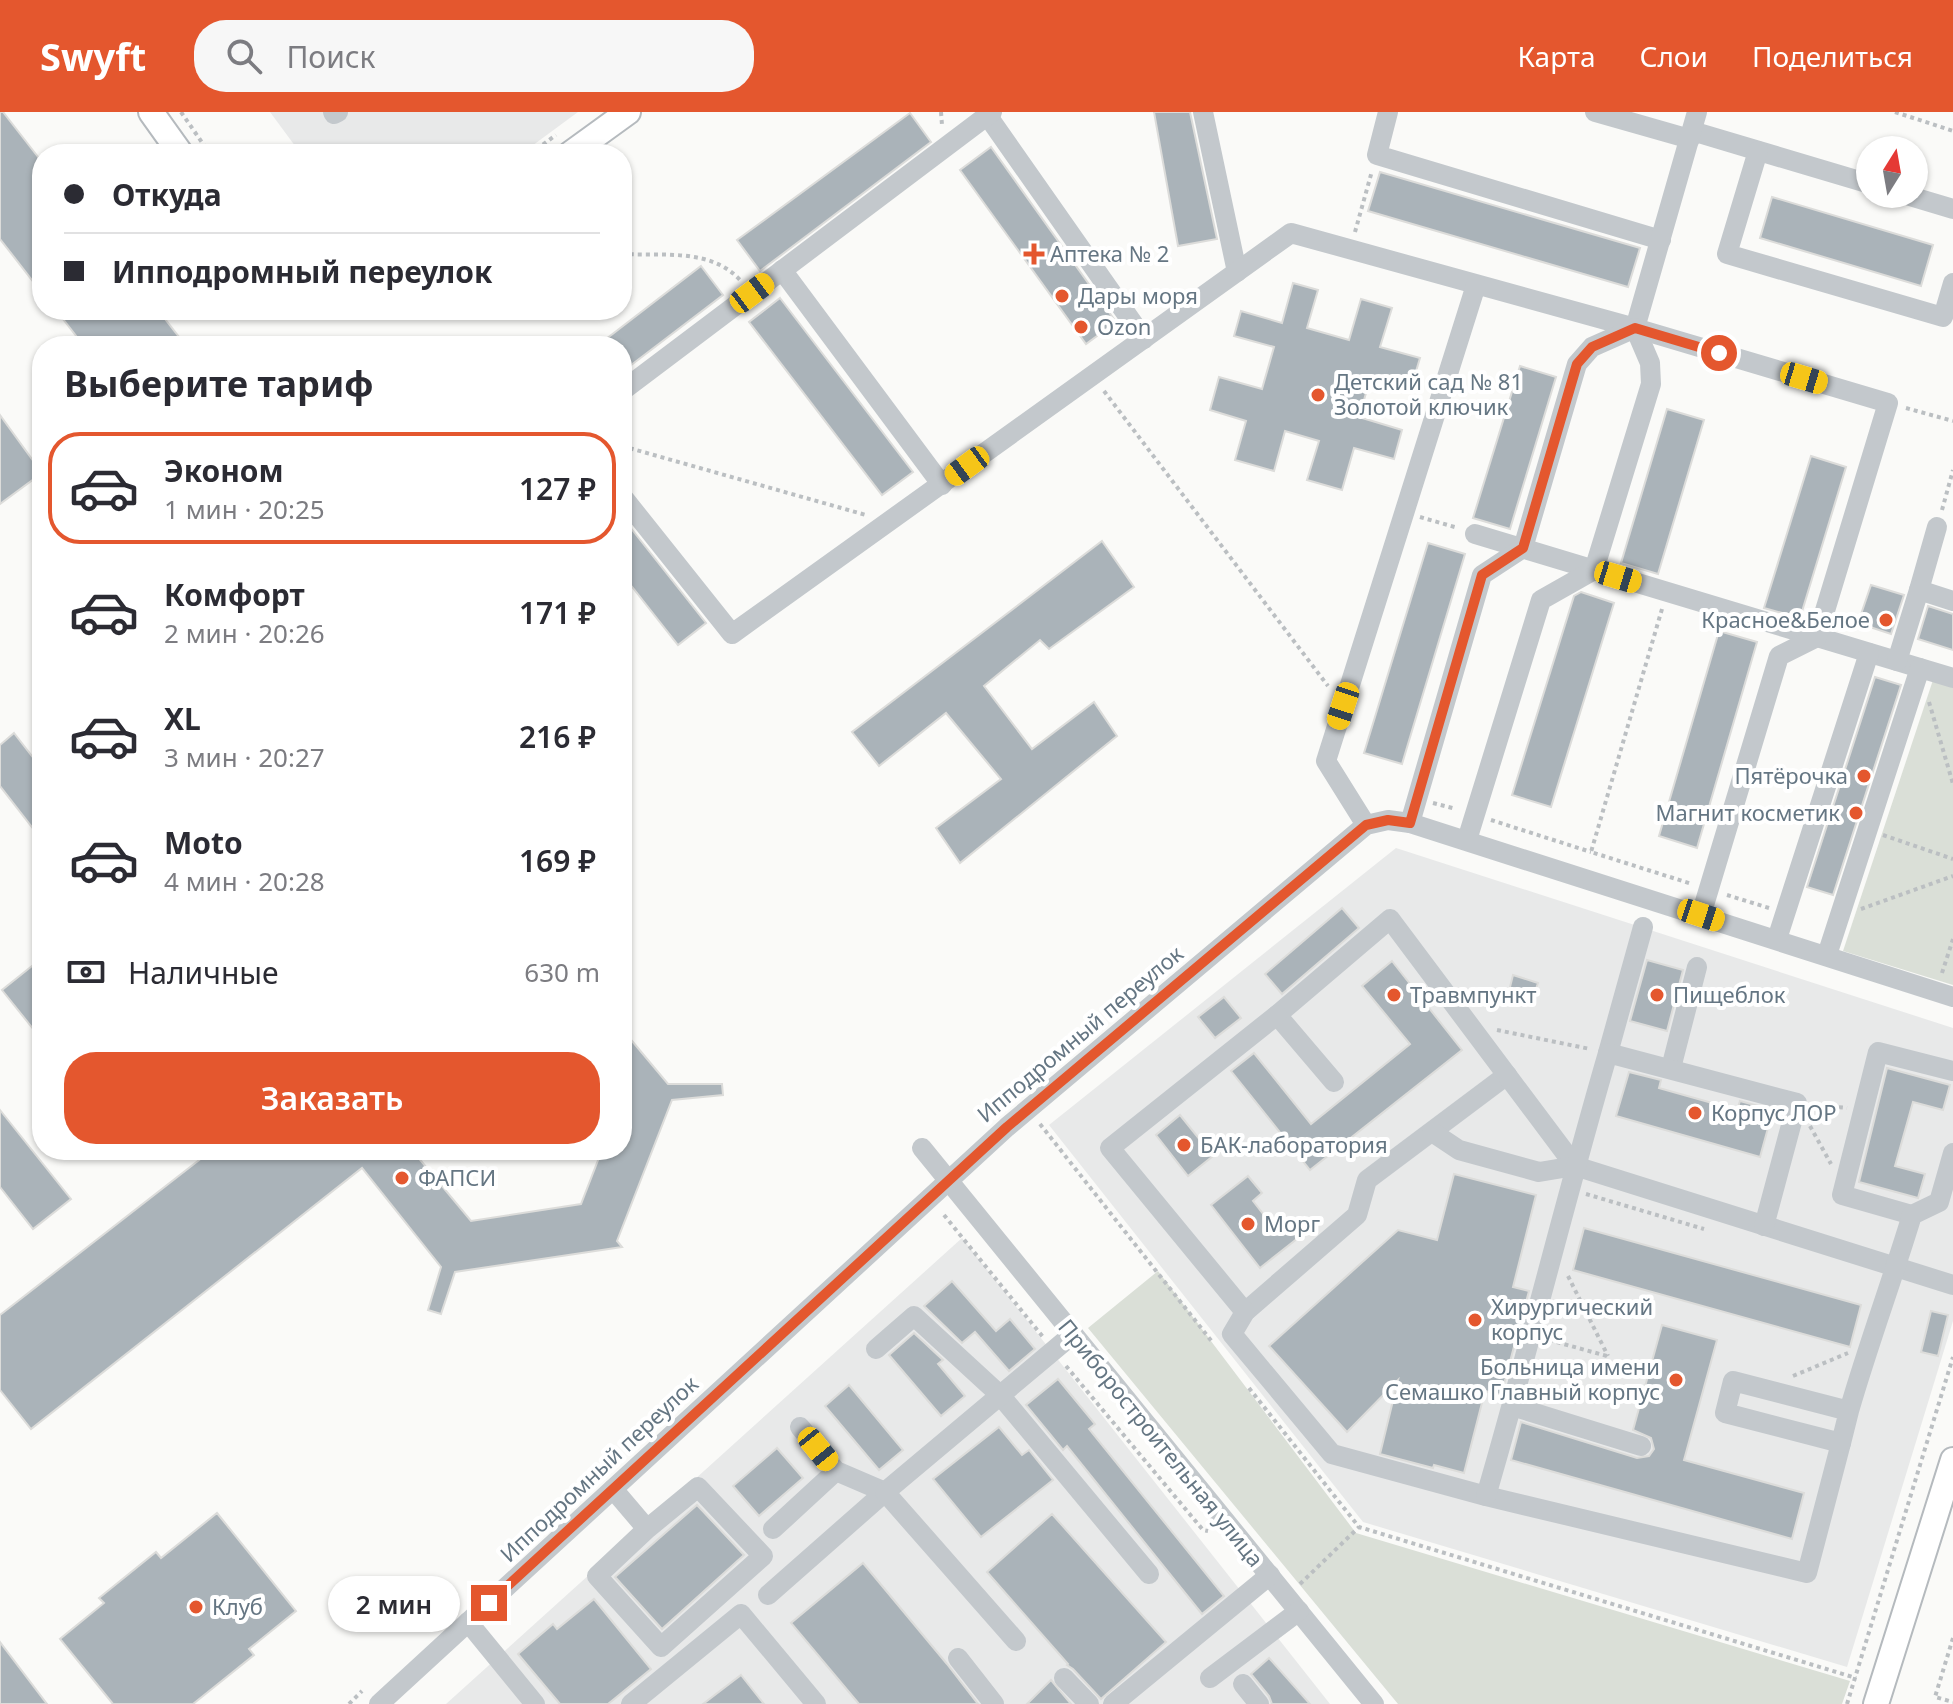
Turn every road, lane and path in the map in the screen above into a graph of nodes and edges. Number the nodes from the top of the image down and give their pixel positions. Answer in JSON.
{"nodes":[{"id":1,"x":151,"y":112,"type":"edge"},
{"id":2,"x":181,"y":112,"type":"edge"},
{"id":3,"x":628,"y":112,"type":"edge"},
{"id":4,"x":1203,"y":112,"type":"edge"},
{"id":5,"x":1388,"y":112,"type":"edge"},
{"id":6,"x":1595,"y":112,"type":"edge"},
{"id":7,"x":1895,"y":112,"type":"edge"},
{"id":8,"x":990,"y":114,"type":"edge"},
{"id":9,"x":1693,"y":128,"type":"edge"},
{"id":10,"x":1953,"y":131,"type":"edge"},
{"id":11,"x":174,"y":144,"type":"edge"},
{"id":12,"x":203,"y":144,"type":"edge"},
{"id":13,"x":584,"y":144,"type":"edge"},
{"id":14,"x":1758,"y":151,"type":"junction"},
{"id":15,"x":1377,"y":155,"type":"junction"},
{"id":16,"x":1856,"y":180,"type":"edge"},
{"id":17,"x":1928,"y":202,"type":"edge"},
{"id":18,"x":1953,"y":209,"type":"edge"},
{"id":19,"x":1661,"y":240,"type":"junction"},
{"id":20,"x":1350,"y":250,"type":"junction"},
{"id":21,"x":632,"y":254,"type":"edge"},
{"id":22,"x":782,"y":270,"type":"junction"},
{"id":23,"x":1237,"y":272,"type":"junction"},
{"id":24,"x":1953,"y":283,"type":"edge"},
{"id":25,"x":1476,"y":285,"type":"junction"},
{"id":26,"x":752,"y":293,"type":"junction"},
{"id":27,"x":1635,"y":328,"type":"junction"},
{"id":28,"x":1144,"y":339,"type":"junction"},
{"id":29,"x":1092,"y":376,"type":"junction"},
{"id":30,"x":632,"y":383,"type":"edge"},
{"id":31,"x":1888,"y":403,"type":"junction"},
{"id":32,"x":1953,"y":421,"type":"edge"},
{"id":33,"x":632,"y":449,"type":"edge"},
{"id":34,"x":1953,"y":470,"type":"edge"},
{"id":35,"x":942,"y":485,"type":"junction"},
{"id":36,"x":632,"y":509,"type":"edge"},
{"id":37,"x":1404,"y":512,"type":"junction"},
{"id":38,"x":890,"y":522,"type":"junction"},
{"id":39,"x":1937,"y":527,"type":"joint"},
{"id":40,"x":1475,"y":534,"type":"joint"},
{"id":41,"x":1523,"y":548,"type":"junction"},
{"id":42,"x":1594,"y":570,"type":"junction"},
{"id":43,"x":1919,"y":590,"type":"junction"},
{"id":44,"x":1666,"y":592,"type":"junction"},
{"id":45,"x":1953,"y":601,"type":"edge"},
{"id":46,"x":1817,"y":637,"type":"junction"},
{"id":47,"x":1869,"y":653,"type":"junction"},
{"id":48,"x":1897,"y":661,"type":"junction"},
{"id":49,"x":1920,"y":668,"type":"junction"},
{"id":50,"x":1953,"y":678,"type":"edge"},
{"id":51,"x":1343,"y":706,"type":"junction"},
{"id":52,"x":1953,"y":784,"type":"edge"},
{"id":53,"x":1410,"y":823,"type":"junction"},
{"id":54,"x":1366,"y":825,"type":"junction"},
{"id":55,"x":1867,"y":830,"type":"junction"},
{"id":56,"x":1467,"y":840,"type":"junction"},
{"id":57,"x":1953,"y":859,"type":"edge"},
{"id":58,"x":1953,"y":876,"type":"edge"},
{"id":59,"x":1709,"y":889,"type":"junction"},
{"id":60,"x":1785,"y":913,"type":"junction"},
{"id":61,"x":1701,"y":915,"type":"junction"},
{"id":62,"x":1839,"y":918,"type":"junction"},
{"id":63,"x":1643,"y":927,"type":"dead end"},
{"id":64,"x":1777,"y":939,"type":"junction"},
{"id":65,"x":1953,"y":939,"type":"edge"},
{"id":66,"x":1827,"y":955,"type":"junction"},
{"id":67,"x":1697,"y":967,"type":"dead end"},
{"id":68,"x":1942,"y":973,"type":"dead end"},
{"id":69,"x":1953,"y":997,"type":"edge"},
{"id":70,"x":1277,"y":1015,"type":"junction"},
{"id":71,"x":1475,"y":1030,"type":"junction"},
{"id":72,"x":1608,"y":1053,"type":"junction"},
{"id":73,"x":1671,"y":1068,"type":"junction"},
{"id":74,"x":1953,"y":1071,"type":"edge"},
{"id":75,"x":1507,"y":1075,"type":"junction"},
{"id":76,"x":1334,"y":1082,"type":"dead end"},
{"id":77,"x":1797,"y":1103,"type":"junction"},
{"id":78,"x":1862,"y":1109,"type":"junction"},
{"id":79,"x":1432,"y":1132,"type":"junction"},
{"id":80,"x":922,"y":1148,"type":"dead end"},
{"id":81,"x":1953,"y":1153,"type":"edge"},
{"id":82,"x":1575,"y":1166,"type":"junction"},
{"id":83,"x":949,"y":1180,"type":"junction"},
{"id":84,"x":1843,"y":1186,"type":"junction"},
{"id":85,"x":1912,"y":1215,"type":"junction"},
{"id":86,"x":1764,"y":1226,"type":"junction"},
{"id":87,"x":1554,"y":1248,"type":"junction"},
{"id":88,"x":1896,"y":1268,"type":"junction"},
{"id":89,"x":1953,"y":1285,"type":"edge"},
{"id":90,"x":1245,"y":1312,"type":"junction"},
{"id":91,"x":1072,"y":1335,"type":"junction"},
{"id":92,"x":1532,"y":1336,"type":"junction"},
{"id":93,"x":1868,"y":1344,"type":"junction"},
{"id":94,"x":876,"y":1349,"type":"dead end"},
{"id":95,"x":1953,"y":1357,"type":"edge"},
{"id":96,"x":1763,"y":1388,"type":"junction"},
{"id":97,"x":1000,"y":1395,"type":"junction"},
{"id":98,"x":1512,"y":1406,"type":"junction"},
{"id":99,"x":1849,"y":1411,"type":"junction"},
{"id":100,"x":800,"y":1427,"type":"dead end"},
{"id":101,"x":1841,"y":1443,"type":"junction"},
{"id":102,"x":1641,"y":1446,"type":"dead end"},
{"id":103,"x":1953,"y":1460,"type":"edge"},
{"id":104,"x":836,"y":1471,"type":"junction"},
{"id":105,"x":613,"y":1489,"type":"junction"},
{"id":106,"x":885,"y":1492,"type":"junction"},
{"id":107,"x":1486,"y":1496,"type":"junction"},
{"id":108,"x":1359,"y":1527,"type":"dead end"},
{"id":109,"x":647,"y":1529,"type":"junction"},
{"id":110,"x":773,"y":1529,"type":"dead end"},
{"id":111,"x":1149,"y":1574,"type":"dead end"},
{"id":112,"x":1270,"y":1575,"type":"junction"},
{"id":113,"x":768,"y":1595,"type":"dead end"},
{"id":114,"x":1293,"y":1604,"type":"junction"},
{"id":115,"x":468,"y":1622,"type":"junction"},
{"id":116,"x":1953,"y":1638,"type":"edge"},
{"id":117,"x":1016,"y":1641,"type":"dead end"},
{"id":118,"x":958,"y":1658,"type":"dead end"},
{"id":119,"x":1064,"y":1678,"type":"dead end"},
{"id":120,"x":1210,"y":1678,"type":"dead end"},
{"id":121,"x":1243,"y":1684,"type":"dead end"},
{"id":122,"x":1953,"y":1702,"type":"edge"},
{"id":123,"x":1881,"y":1703,"type":"edge"},
{"id":124,"x":379,"y":1704,"type":"edge"},
{"id":125,"x":535,"y":1704,"type":"edge"},
{"id":126,"x":631,"y":1704,"type":"edge"},
{"id":127,"x":816,"y":1704,"type":"edge"},
{"id":128,"x":994,"y":1704,"type":"edge"},
{"id":129,"x":1089,"y":1704,"type":"edge"},
{"id":130,"x":1113,"y":1704,"type":"edge"},
{"id":131,"x":1259,"y":1704,"type":"edge"},
{"id":132,"x":1374,"y":1704,"type":"edge"},
{"id":133,"x":1847,"y":1704,"type":"edge"}],
"edges":[{"from":1,"to":11,"type":"main road"},
{"from":2,"to":12,"type":"path"},
{"from":3,"to":13,"type":"main road"},
{"from":4,"to":23,"type":"street"},
{"from":5,"to":15,"type":"street"},
{"from":6,"to":9,"type":"street"},
{"from":7,"to":10,"type":"path"},
{"from":8,"to":22,"type":"street"},
{"from":8,"to":28,"type":"street"},
{"from":9,"to":14,"type":"street"},
{"from":9,"to":19,"type":"street"},
{"from":14,"to":16,"type":"street"},
{"from":14,"to":24,"type":"street"},
{"from":15,"to":19,"type":"street"},
{"from":15,"to":20,"type":"path"},
{"from":17,"to":18,"type":"street"},
{"from":19,"to":27,"type":"street"},
{"from":20,"to":23,"type":"street"},
{"from":20,"to":25,"type":"street"},
{"from":21,"to":26,"type":"path"},
{"from":22,"to":26,"type":"street"},
{"from":22,"to":35,"type":"street"},
{"from":23,"to":28,"type":"street"},
{"from":25,"to":27,"type":"street"},
{"from":25,"to":37,"type":"street"},
{"from":26,"to":30,"type":"street"},
{"from":27,"to":31,"type":"street"},
{"from":27,"to":41,"type":"street"},
{"from":27,"to":42,"type":"street"},
{"from":28,"to":29,"type":"street"},
{"from":29,"to":35,"type":"street"},
{"from":29,"to":51,"type":"path"},
{"from":31,"to":32,"type":"path"},
{"from":31,"to":46,"type":"street"},
{"from":33,"to":38,"type":"path"},
{"from":34,"to":39,"type":"path"},
{"from":35,"to":38,"type":"street"},
{"from":36,"to":38,"type":"street"},
{"from":37,"to":40,"type":"path"},
{"from":37,"to":51,"type":"street"},
{"from":39,"to":43,"type":"street"},
{"from":40,"to":41,"type":"street"},
{"from":41,"to":42,"type":"street"},
{"from":41,"to":53,"type":"street"},
{"from":42,"to":44,"type":"street"},
{"from":42,"to":56,"type":"street"},
{"from":43,"to":45,"type":"street"},
{"from":43,"to":48,"type":"street"},
{"from":44,"to":46,"type":"street"},
{"from":44,"to":59,"type":"path"},
{"from":46,"to":47,"type":"street"},
{"from":46,"to":59,"type":"street"},
{"from":47,"to":48,"type":"street"},
{"from":47,"to":60,"type":"street"},
{"from":48,"to":49,"type":"street"},
{"from":49,"to":50,"type":"street"},
{"from":49,"to":52,"type":"path"},
{"from":49,"to":55,"type":"street"},
{"from":51,"to":54,"type":"street"},
{"from":53,"to":54,"type":"street"},
{"from":53,"to":56,"type":"street"},
{"from":54,"to":83,"type":"street","name":"Ипподромный переулок"},
{"from":55,"to":57,"type":"path"},
{"from":55,"to":62,"type":"street"},
{"from":56,"to":61,"type":"street"},
{"from":58,"to":62,"type":"path"},
{"from":59,"to":60,"type":"path"},
{"from":59,"to":61,"type":"street"},
{"from":60,"to":64,"type":"street"},
{"from":61,"to":64,"type":"street"},
{"from":62,"to":66,"type":"street"},
{"from":63,"to":72,"type":"street"},
{"from":64,"to":66,"type":"street"},
{"from":65,"to":68,"type":"path"},
{"from":66,"to":69,"type":"street"},
{"from":67,"to":73,"type":"street"},
{"from":70,"to":71,"type":"street"},
{"from":70,"to":76,"type":"street"},
{"from":70,"to":90,"type":"street"},
{"from":71,"to":72,"type":"path"},
{"from":71,"to":75,"type":"street"},
{"from":72,"to":73,"type":"street"},
{"from":72,"to":82,"type":"street"},
{"from":73,"to":77,"type":"street"},
{"from":74,"to":78,"type":"street"},
{"from":75,"to":79,"type":"street"},
{"from":75,"to":82,"type":"street"},
{"from":77,"to":78,"type":"path"},
{"from":77,"to":84,"type":"path"},
{"from":77,"to":86,"type":"street"},
{"from":78,"to":84,"type":"street"},
{"from":79,"to":82,"type":"street"},
{"from":79,"to":90,"type":"street"},
{"from":80,"to":83,"type":"street","name":"Приборостроительная улица"},
{"from":81,"to":85,"type":"street"},
{"from":82,"to":86,"type":"street"},
{"from":82,"to":87,"type":"street"},
{"from":83,"to":91,"type":"street","name":"Приборостроительная улица"},
{"from":83,"to":105,"type":"street","name":"Ипподромный переулок"},
{"from":84,"to":85,"type":"street"},
{"from":85,"to":88,"type":"street"},
{"from":86,"to":88,"type":"street"},
{"from":87,"to":92,"type":"street"},
{"from":87,"to":92,"type":"path"},
{"from":88,"to":89,"type":"street"},
{"from":88,"to":93,"type":"street"},
{"from":90,"to":107,"type":"street"},
{"from":91,"to":97,"type":"street"},
{"from":91,"to":112,"type":"street","name":"Приборостроительная улица"},
{"from":92,"to":98,"type":"street"},
{"from":93,"to":96,"type":"path"},
{"from":93,"to":99,"type":"street"},
{"from":94,"to":97,"type":"street"},
{"from":95,"to":133,"type":"path"},
{"from":96,"to":99,"type":"street"},
{"from":96,"to":101,"type":"street"},
{"from":97,"to":106,"type":"street"},
{"from":97,"to":111,"type":"street"},
{"from":98,"to":102,"type":"street"},
{"from":98,"to":107,"type":"street"},
{"from":99,"to":101,"type":"street"},
{"from":100,"to":104,"type":"street"},
{"from":101,"to":107,"type":"street"},
{"from":103,"to":123,"type":"main road"},
{"from":104,"to":106,"type":"street"},
{"from":104,"to":110,"type":"street"},
{"from":105,"to":109,"type":"street"},
{"from":105,"to":115,"type":"street","name":"Ипподромный переулок"},
{"from":106,"to":113,"type":"street"},
{"from":106,"to":117,"type":"street"},
{"from":108,"to":114,"type":"path"},
{"from":109,"to":109,"type":"street"},
{"from":112,"to":114,"type":"street","name":"Приборостроительная улица"},
{"from":112,"to":130,"type":"street"},
{"from":114,"to":120,"type":"street"},
{"from":114,"to":132,"type":"street","name":"Приборостроительная улица"},
{"from":115,"to":124,"type":"street","name":"Ипподромный переулок"},
{"from":115,"to":125,"type":"street"},
{"from":116,"to":122,"type":"path"},
{"from":118,"to":128,"type":"street"},
{"from":119,"to":129,"type":"street"},
{"from":121,"to":131,"type":"street"},
{"from":126,"to":127,"type":"street"}]}
